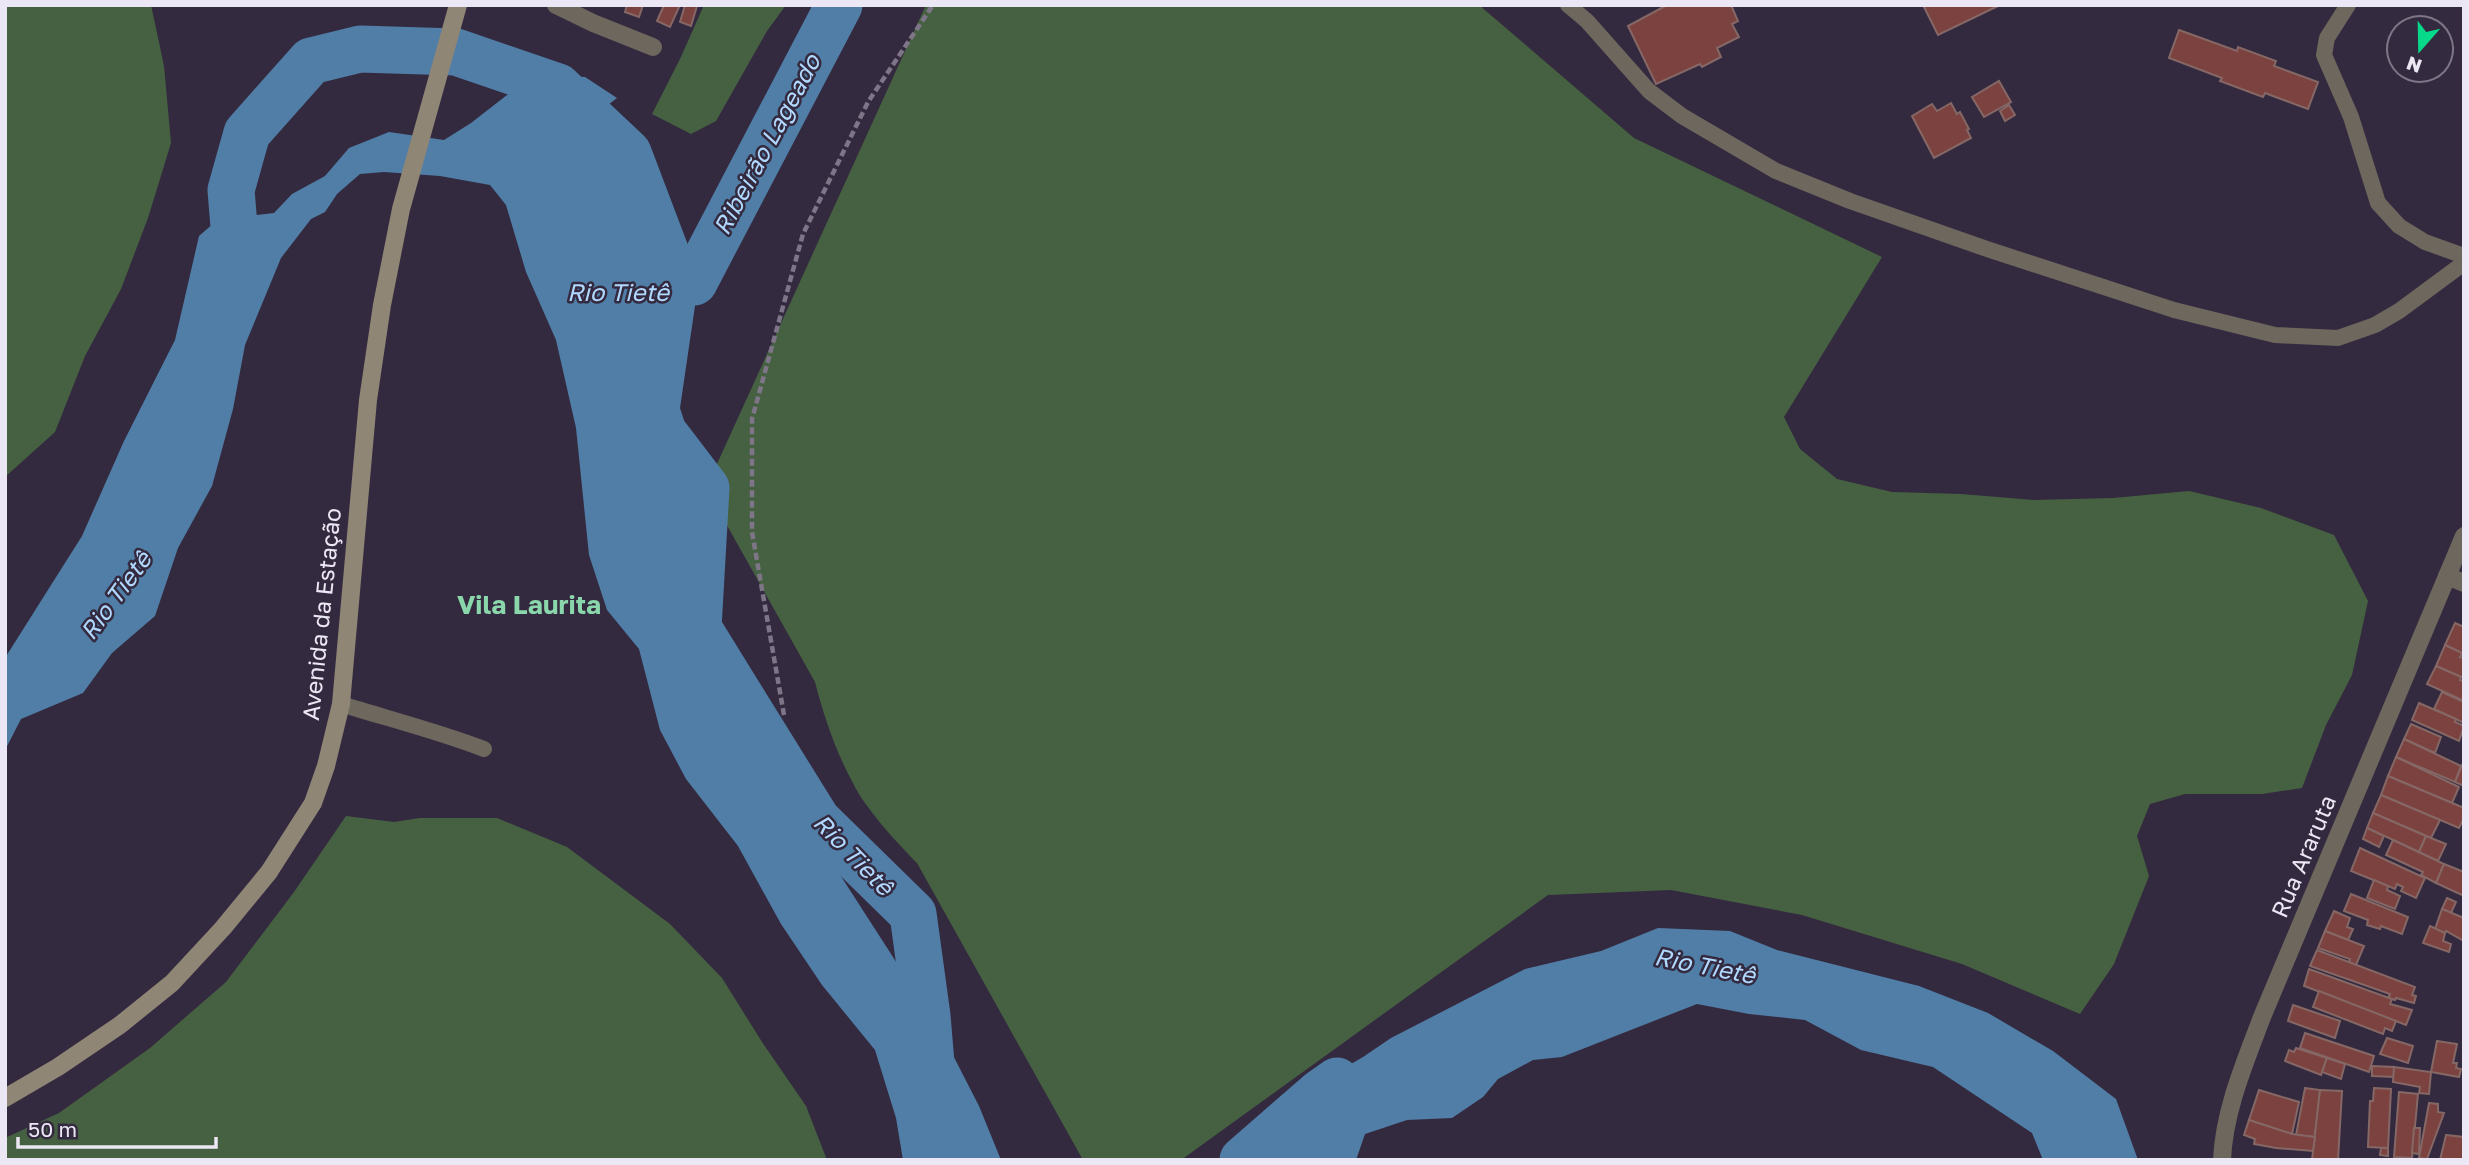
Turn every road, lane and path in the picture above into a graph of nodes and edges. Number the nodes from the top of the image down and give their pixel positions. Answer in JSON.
{"nodes":[{"id":1,"x":458,"y":5,"type":"edge"},
{"id":2,"x":556,"y":5,"type":"edge"},
{"id":3,"x":933,"y":5,"type":"edge"},
{"id":4,"x":1568,"y":5,"type":"edge"},
{"id":5,"x":2348,"y":5,"type":"edge"},
{"id":6,"x":653,"y":47,"type":"dead end"},
{"id":7,"x":2464,"y":256,"type":"edge"},
{"id":8,"x":2464,"y":262,"type":"edge"},
{"id":9,"x":2464,"y":537,"type":"edge"},
{"id":10,"x":2446,"y":576,"type":"junction"},
{"id":11,"x":2464,"y":583,"type":"edge"},
{"id":12,"x":341,"y":704,"type":"junction"},
{"id":13,"x":784,"y":715,"type":"dead end"},
{"id":14,"x":484,"y":749,"type":"dead end"},
{"id":15,"x":5,"y":1098,"type":"edge"},
{"id":16,"x":2222,"y":1160,"type":"edge"}],
"edges":[{"from":1,"to":12,"type":"street","name":"Avenida da Estação"},
{"from":2,"to":6,"type":"street"},
{"from":3,"to":13,"type":"path"},
{"from":4,"to":8,"type":"lane"},
{"from":5,"to":7,"type":"lane"},
{"from":9,"to":10,"type":"street","name":"Rua Araruta"},
{"from":10,"to":11,"type":"street"},
{"from":10,"to":16,"type":"street","name":"Rua Araruta"},
{"from":12,"to":14,"type":"lane"},
{"from":12,"to":15,"type":"street","name":"Avenida da Estação"}]}
